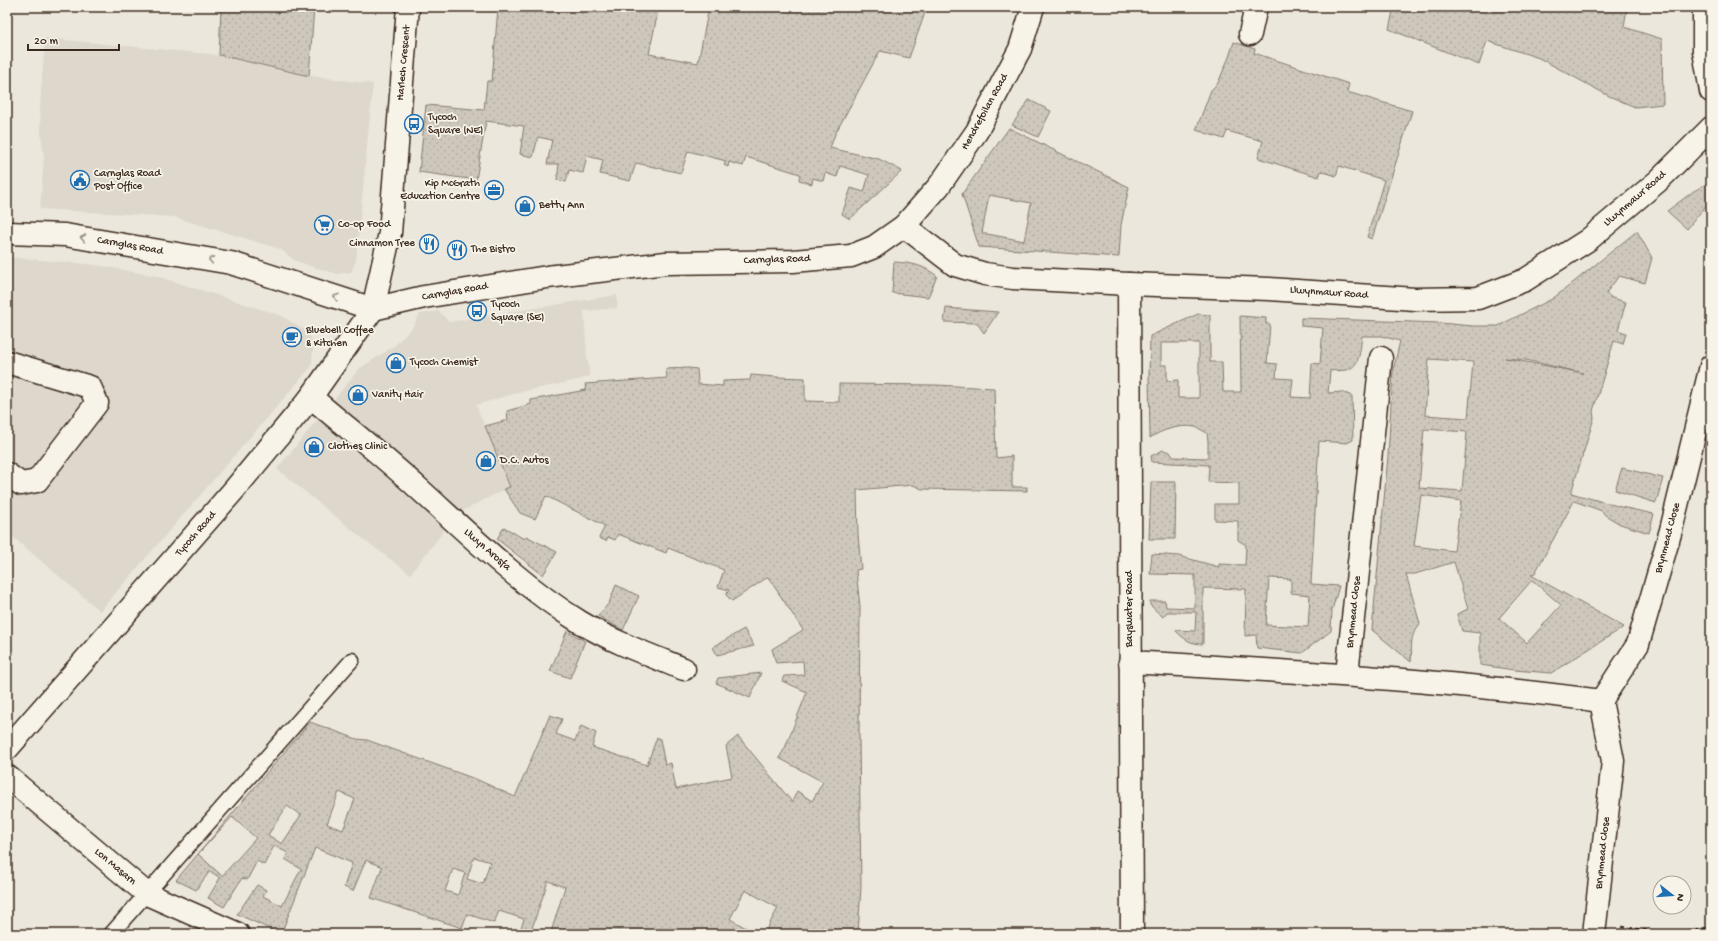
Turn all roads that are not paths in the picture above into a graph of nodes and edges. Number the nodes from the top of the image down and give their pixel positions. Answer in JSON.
{"nodes":[{"id":1,"x":408,"y":7,"type":"edge"},
{"id":2,"x":1033,"y":7,"type":"edge"},
{"id":3,"x":1256,"y":7,"type":"edge"},
{"id":4,"x":1704,"y":7,"type":"edge"},
{"id":5,"x":1250,"y":34,"type":"dead end"},
{"id":6,"x":1711,"y":91,"type":"edge"},
{"id":7,"x":1711,"y":128,"type":"edge"},
{"id":8,"x":904,"y":226,"type":"junction"},
{"id":9,"x":7,"y":233,"type":"edge"},
{"id":10,"x":1129,"y":284,"type":"junction"},
{"id":11,"x":373,"y":309,"type":"junction"},
{"id":12,"x":1381,"y":358,"type":"dead end"},
{"id":13,"x":7,"y":362,"type":"edge"},
{"id":14,"x":1711,"y":366,"type":"edge"},
{"id":15,"x":311,"y":397,"type":"junction"},
{"id":16,"x":7,"y":474,"type":"edge"},
{"id":17,"x":352,"y":660,"type":"dead end"},
{"id":18,"x":1130,"y":662,"type":"junction"},
{"id":19,"x":684,"y":669,"type":"dead end"},
{"id":20,"x":1347,"y":674,"type":"junction"},
{"id":21,"x":1601,"y":701,"type":"junction"},
{"id":22,"x":7,"y":750,"type":"edge"},
{"id":23,"x":7,"y":776,"type":"edge"},
{"id":24,"x":147,"y":894,"type":"junction"},
{"id":25,"x":1595,"y":929,"type":"edge"},
{"id":26,"x":111,"y":934,"type":"edge"},
{"id":27,"x":238,"y":934,"type":"edge"},
{"id":28,"x":1132,"y":934,"type":"edge"}],
"edges":[{"from":1,"to":11,"type":"street","name":"Harlech Crescent"},
{"from":2,"to":8,"type":"street","name":"Hendrefoilan Road"},
{"from":3,"to":5,"type":"street"},
{"from":4,"to":6,"type":"street"},
{"from":7,"to":10,"type":"street","name":"Llwynmawr Road"},
{"from":8,"to":10,"type":"street","name":"Llwynmawr Road"},
{"from":8,"to":11,"type":"street","name":"Carnglas Road"},
{"from":11,"to":9,"type":"street","name":"Carnglas Road","one_way":true},
{"from":10,"to":18,"type":"street","name":"Bayswater Road"},
{"from":11,"to":15,"type":"street","name":"Tycoch Road"},
{"from":12,"to":20,"type":"street","name":"Brynmead Close"},
{"from":13,"to":16,"type":"street"},
{"from":14,"to":21,"type":"street","name":"Brynmead Close"},
{"from":15,"to":19,"type":"street","name":"Llwyn Arosfa"},
{"from":15,"to":22,"type":"street","name":"Tycoch Road"},
{"from":17,"to":24,"type":"lane"},
{"from":18,"to":20,"type":"street"},
{"from":18,"to":28,"type":"street","name":"Bayswater Road"},
{"from":20,"to":21,"type":"street"},
{"from":21,"to":25,"type":"street","name":"Brynmead Close"},
{"from":23,"to":24,"type":"street","name":"Lon Masarn"},
{"from":24,"to":26,"type":"lane"},
{"from":24,"to":27,"type":"street","name":"Lon Masarn"}]}
